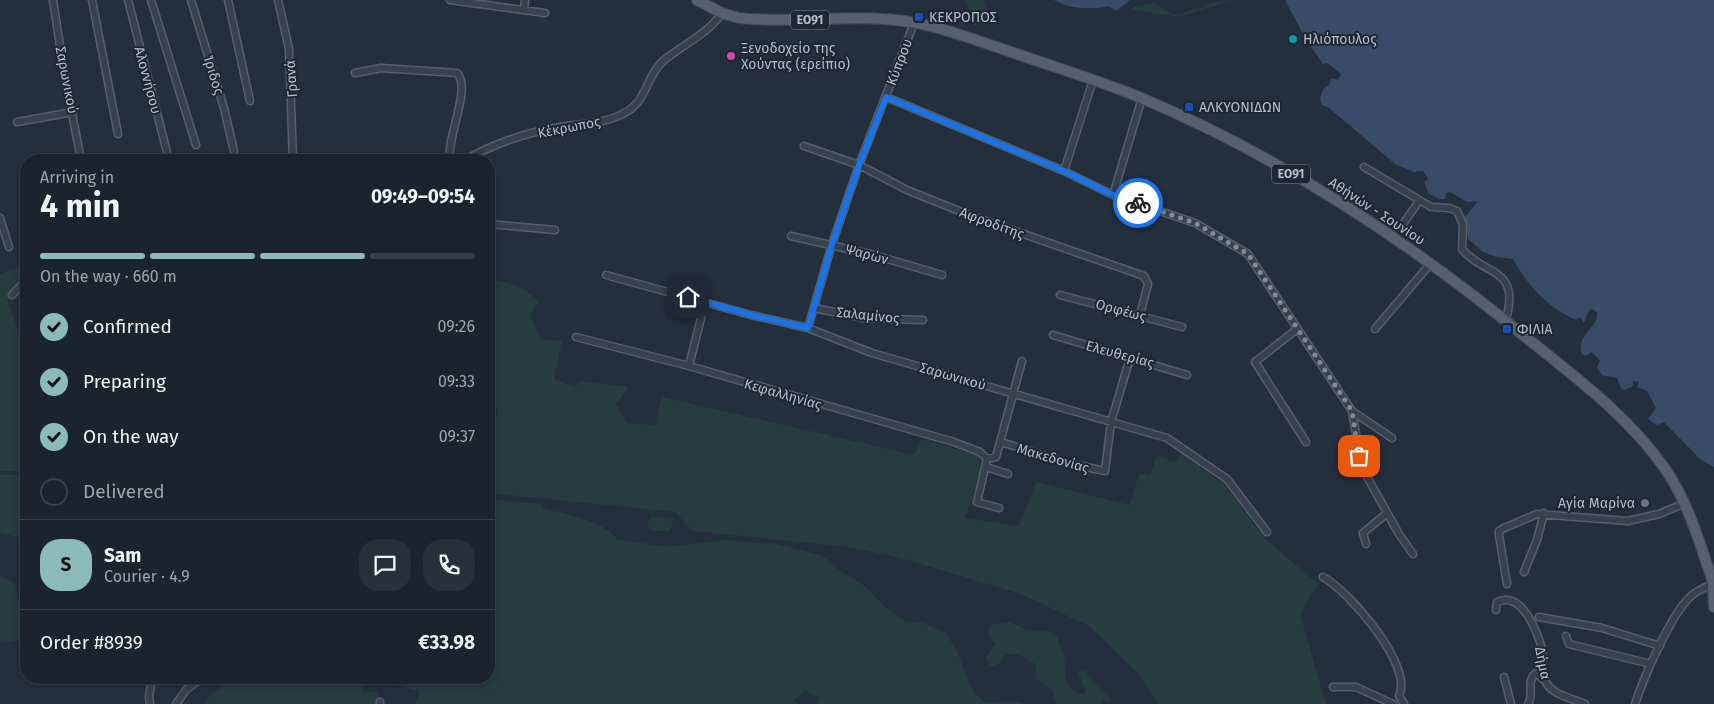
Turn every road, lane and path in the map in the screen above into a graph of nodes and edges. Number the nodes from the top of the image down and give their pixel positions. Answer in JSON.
{"nodes":[{"id":1,"x":53,"y":0,"type":"edge"},
{"id":2,"x":92,"y":0,"type":"edge"},
{"id":3,"x":128,"y":0,"type":"edge"},
{"id":4,"x":150,"y":0,"type":"edge"},
{"id":5,"x":191,"y":0,"type":"edge"},
{"id":6,"x":228,"y":0,"type":"edge"},
{"id":7,"x":278,"y":0,"type":"edge"},
{"id":8,"x":450,"y":0,"type":"edge"},
{"id":9,"x":525,"y":0,"type":"edge"},
{"id":10,"x":697,"y":0,"type":"edge"},
{"id":11,"x":524,"y":10,"type":"junction"},
{"id":12,"x":545,"y":12,"type":"dead end"},
{"id":13,"x":722,"y":14,"type":"junction"},
{"id":14,"x":914,"y":23,"type":"junction"},
{"id":15,"x":355,"y":73,"type":"dead end"},
{"id":16,"x":1093,"y":80,"type":"junction"},
{"id":17,"x":886,"y":97,"type":"junction"},
{"id":18,"x":1142,"y":98,"type":"junction"},
{"id":19,"x":250,"y":101,"type":"dead end"},
{"id":20,"x":73,"y":112,"type":"junction"},
{"id":21,"x":16,"y":122,"type":"dead end"},
{"id":22,"x":118,"y":134,"type":"dead end"},
{"id":23,"x":196,"y":145,"type":"dead end"},
{"id":24,"x":804,"y":146,"type":"dead end"},
{"id":25,"x":234,"y":151,"type":"dead end"},
{"id":26,"x":80,"y":154,"type":"edge"},
{"id":27,"x":167,"y":154,"type":"edge"},
{"id":28,"x":293,"y":154,"type":"edge"},
{"id":29,"x":450,"y":154,"type":"edge"},
{"id":30,"x":477,"y":154,"type":"edge"},
{"id":31,"x":859,"y":165,"type":"junction"},
{"id":32,"x":1364,"y":167,"type":"dead end"},
{"id":33,"x":1064,"y":171,"type":"junction"},
{"id":34,"x":1113,"y":195,"type":"junction"},
{"id":35,"x":1419,"y":201,"type":"junction"},
{"id":36,"x":0,"y":218,"type":"edge"},
{"id":37,"x":495,"y":225,"type":"edge"},
{"id":38,"x":1401,"y":228,"type":"dead end"},
{"id":39,"x":555,"y":230,"type":"dead end"},
{"id":40,"x":791,"y":236,"type":"dead end"},
{"id":41,"x":832,"y":244,"type":"junction"},
{"id":42,"x":9,"y":247,"type":"dead end"},
{"id":43,"x":1431,"y":263,"type":"junction"},
{"id":44,"x":606,"y":275,"type":"dead end"},
{"id":45,"x":942,"y":275,"type":"dead end"},
{"id":46,"x":20,"y":286,"type":"edge"},
{"id":47,"x":12,"y":295,"type":"dead end"},
{"id":48,"x":1060,"y":295,"type":"dead end"},
{"id":49,"x":705,"y":302,"type":"junction"},
{"id":50,"x":814,"y":308,"type":"junction"},
{"id":51,"x":1140,"y":315,"type":"junction"},
{"id":52,"x":1506,"y":319,"type":"junction"},
{"id":53,"x":923,"y":320,"type":"dead end"},
{"id":54,"x":1182,"y":327,"type":"dead end"},
{"id":55,"x":808,"y":328,"type":"junction"},
{"id":56,"x":1297,"y":329,"type":"junction"},
{"id":57,"x":1376,"y":329,"type":"dead end"},
{"id":58,"x":1053,"y":335,"type":"dead end"},
{"id":59,"x":576,"y":338,"type":"dead end"},
{"id":60,"x":1130,"y":358,"type":"junction"},
{"id":61,"x":1022,"y":361,"type":"dead end"},
{"id":62,"x":689,"y":366,"type":"junction"},
{"id":63,"x":1187,"y":374,"type":"dead end"},
{"id":64,"x":1015,"y":393,"type":"junction"},
{"id":65,"x":1352,"y":411,"type":"junction"},
{"id":66,"x":1111,"y":422,"type":"junction"},
{"id":67,"x":1392,"y":438,"type":"dead end"},
{"id":68,"x":1001,"y":442,"type":"junction"},
{"id":69,"x":1306,"y":442,"type":"dead end"},
{"id":70,"x":986,"y":463,"type":"junction"},
{"id":71,"x":1008,"y":474,"type":"dead end"},
{"id":72,"x":1686,"y":503,"type":"junction"},
{"id":73,"x":999,"y":508,"type":"dead end"},
{"id":74,"x":1544,"y":513,"type":"junction"},
{"id":75,"x":1386,"y":514,"type":"junction"},
{"id":76,"x":1267,"y":532,"type":"dead end"},
{"id":77,"x":1366,"y":544,"type":"dead end"},
{"id":78,"x":1413,"y":554,"type":"dead end"},
{"id":79,"x":1524,"y":572,"type":"dead end"},
{"id":80,"x":1323,"y":578,"type":"dead end"},
{"id":81,"x":1507,"y":584,"type":"dead end"},
{"id":82,"x":1714,"y":584,"type":"edge"},
{"id":83,"x":1714,"y":607,"type":"edge"},
{"id":84,"x":1496,"y":610,"type":"dead end"},
{"id":85,"x":1539,"y":617,"type":"dead end"},
{"id":86,"x":1566,"y":636,"type":"dead end"},
{"id":87,"x":1660,"y":646,"type":"junction"},
{"id":88,"x":1651,"y":664,"type":"junction"},
{"id":89,"x":1504,"y":676,"type":"dead end"},
{"id":90,"x":1545,"y":681,"type":"junction"},
{"id":91,"x":151,"y":684,"type":"edge"},
{"id":92,"x":194,"y":684,"type":"edge"},
{"id":93,"x":1332,"y":687,"type":"dead end"},
{"id":94,"x":150,"y":704,"type":"edge"},
{"id":95,"x":176,"y":704,"type":"edge"},
{"id":96,"x":1393,"y":704,"type":"edge"},
{"id":97,"x":1404,"y":704,"type":"edge"},
{"id":98,"x":1511,"y":704,"type":"edge"},
{"id":99,"x":1528,"y":704,"type":"edge"},
{"id":100,"x":1585,"y":704,"type":"edge"},
{"id":101,"x":1636,"y":704,"type":"edge"}],
"edges":[{"from":1,"to":20,"type":"street","name":"Σαρωνικού"},
{"from":2,"to":22,"type":"street"},
{"from":3,"to":27,"type":"street","name":"Αλοννήσου"},
{"from":4,"to":23,"type":"street","name":"Αλοννήσου"},
{"from":5,"to":25,"type":"street","name":"Ίριδος"},
{"from":6,"to":19,"type":"street"},
{"from":7,"to":28,"type":"street","name":"Γρανά"},
{"from":8,"to":11,"type":"street"},
{"from":9,"to":11,"type":"street"},
{"from":10,"to":13,"type":"main road","name":"Αθήνών - Σουνίου","number":"ΕΟ91"},
{"from":11,"to":12,"type":"street"},
{"from":13,"to":14,"type":"main road","name":"Αθήνών - Σουνίου","number":"ΕΟ91"},
{"from":13,"to":30,"type":"street","name":"Κέκρωπος"},
{"from":14,"to":16,"type":"main road","name":"Αθήνών - Σουνίου","number":"ΕΟ91"},
{"from":14,"to":17,"type":"street","name":"Κύπρου"},
{"from":15,"to":29,"type":"street"},
{"from":16,"to":18,"type":"main road","name":"Αθήνών - Σουνίου","number":"ΕΟ91"},
{"from":16,"to":33,"type":"street"},
{"from":17,"to":31,"type":"street","name":"Κύπρου"},
{"from":17,"to":33,"type":"street"},
{"from":18,"to":34,"type":"street"},
{"from":18,"to":43,"type":"main road","name":"Αθήνών - Σουνίου","number":"ΕΟ91"},
{"from":20,"to":21,"type":"street"},
{"from":20,"to":26,"type":"street","name":"Σαρωνικού"},
{"from":24,"to":31,"type":"street","name":"Αφροδίτης"},
{"from":31,"to":41,"type":"street","name":"Κύπρου"},
{"from":31,"to":51,"type":"street","name":"Αφροδίτης"},
{"from":32,"to":35,"type":"street"},
{"from":33,"to":34,"type":"street"},
{"from":34,"to":56,"type":"street"},
{"from":35,"to":38,"type":"street"},
{"from":35,"to":52,"type":"street"},
{"from":36,"to":42,"type":"street"},
{"from":37,"to":39,"type":"street"},
{"from":40,"to":41,"type":"street","name":"Ψαρών"},
{"from":41,"to":45,"type":"street","name":"Ψαρών"},
{"from":41,"to":50,"type":"street","name":"Κύπρου"},
{"from":43,"to":52,"type":"main road","name":"Αθήνών - Σουνίου","number":"ΕΟ91"},
{"from":43,"to":57,"type":"street"},
{"from":44,"to":49,"type":"street","name":"Σαρωνικού"},
{"from":46,"to":47,"type":"street"},
{"from":48,"to":51,"type":"street","name":"Ορφέως"},
{"from":49,"to":55,"type":"street","name":"Σαρωνικού"},
{"from":49,"to":62,"type":"street"},
{"from":50,"to":53,"type":"street","name":"Σαλαμίνος"},
{"from":50,"to":55,"type":"street","name":"Κύπρου"},
{"from":51,"to":54,"type":"street","name":"Ορφέως"},
{"from":52,"to":72,"type":"main road","name":"Αθήνών - Σουνίου","number":"ΕΟ91"},
{"from":55,"to":64,"type":"street","name":"Σαρωνικού"},
{"from":56,"to":65,"type":"street"},
{"from":56,"to":69,"type":"street"},
{"from":58,"to":60,"type":"street","name":"Ελευθερίας"},
{"from":59,"to":62,"type":"street","name":"Κεφαλληνίας"},
{"from":60,"to":63,"type":"street","name":"Ελευθερίας"},
{"from":60,"to":66,"type":"street"},
{"from":61,"to":64,"type":"street"},
{"from":62,"to":70,"type":"street","name":"Κεφαλληνίας"},
{"from":64,"to":66,"type":"street","name":"Σαρωνικού"},
{"from":64,"to":68,"type":"street"},
{"from":65,"to":67,"type":"street"},
{"from":65,"to":75,"type":"street"},
{"from":66,"to":68,"type":"street","name":"Μακεδονίας"},
{"from":66,"to":76,"type":"street","name":"Σαρωνικού"},
{"from":68,"to":70,"type":"street"},
{"from":70,"to":71,"type":"street","name":"Κεφαλληνίας"},
{"from":70,"to":73,"type":"street"},
{"from":72,"to":74,"type":"street"},
{"from":72,"to":82,"type":"main road","name":"Αθήνών - Σουνίου","number":"ΕΟ91"},
{"from":74,"to":79,"type":"street"},
{"from":74,"to":81,"type":"street"},
{"from":75,"to":77,"type":"street"},
{"from":75,"to":78,"type":"street"},
{"from":80,"to":97,"type":"street"},
{"from":82,"to":83,"type":"main road","name":"Αθήνών - Σουνίου","number":"ΕΟ91"},
{"from":82,"to":87,"type":"street"},
{"from":84,"to":90,"type":"street","name":"Δήμα"},
{"from":85,"to":87,"type":"street"},
{"from":86,"to":88,"type":"street"},
{"from":87,"to":88,"type":"street"},
{"from":88,"to":101,"type":"street"},
{"from":89,"to":98,"type":"street"},
{"from":90,"to":99,"type":"street"},
{"from":90,"to":100,"type":"street","name":"Δήμα"},
{"from":91,"to":94,"type":"street"},
{"from":92,"to":95,"type":"street"},
{"from":93,"to":96,"type":"street"}]}
